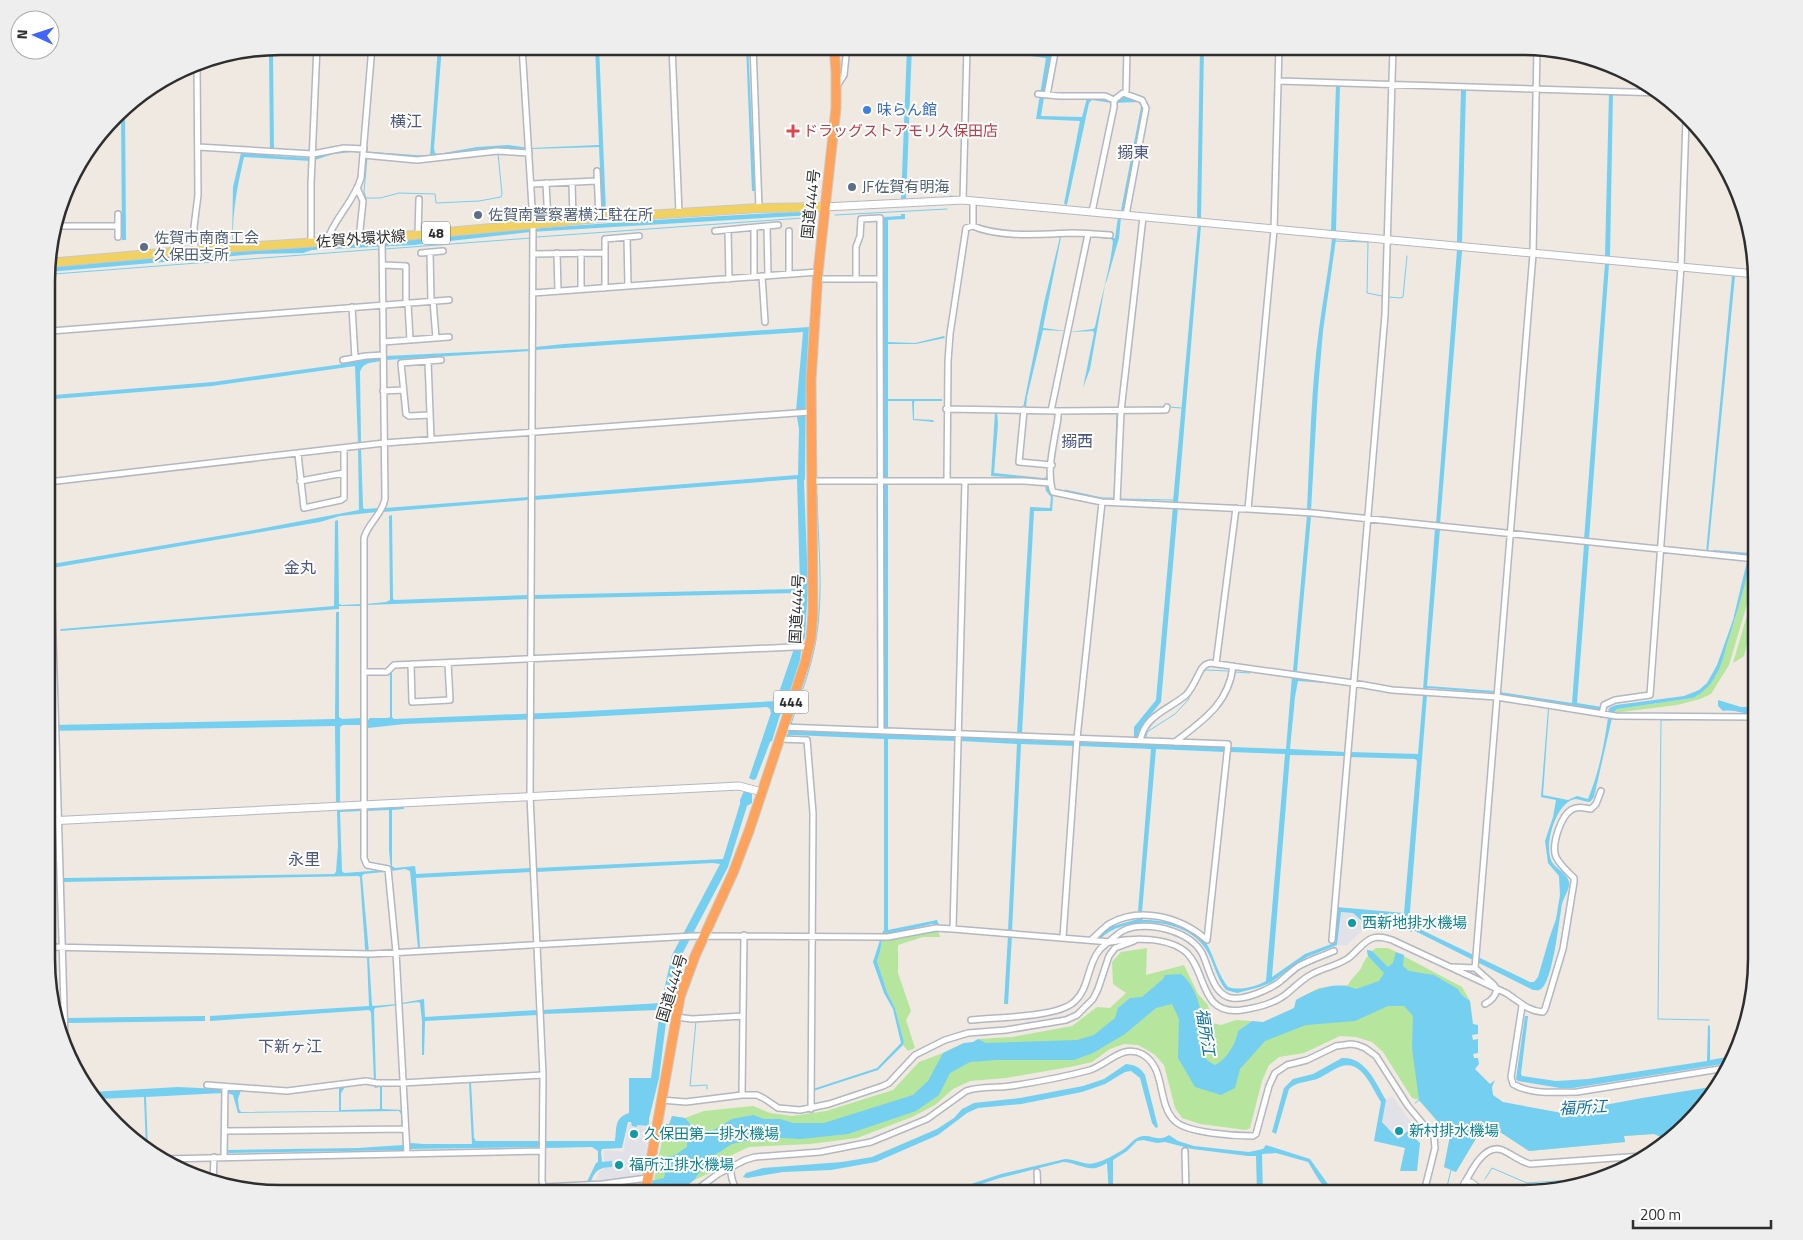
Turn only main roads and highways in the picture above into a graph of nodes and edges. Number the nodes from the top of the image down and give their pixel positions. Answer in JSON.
{"nodes":[{"id":1,"x":835,"y":55,"type":"edge"},
{"id":2,"x":824,"y":207,"type":"junction"},
{"id":3,"x":55,"y":263,"type":"edge"},
{"id":4,"x":646,"y":1185,"type":"edge"}],
"edges":[{"from":1,"to":2,"type":"highway","name":"国道444号","number":"444"},
{"from":2,"to":3,"type":"main road","name":"佐賀外環状線","number":"48"},
{"from":2,"to":4,"type":"highway","name":"国道444号","number":"444"}]}
